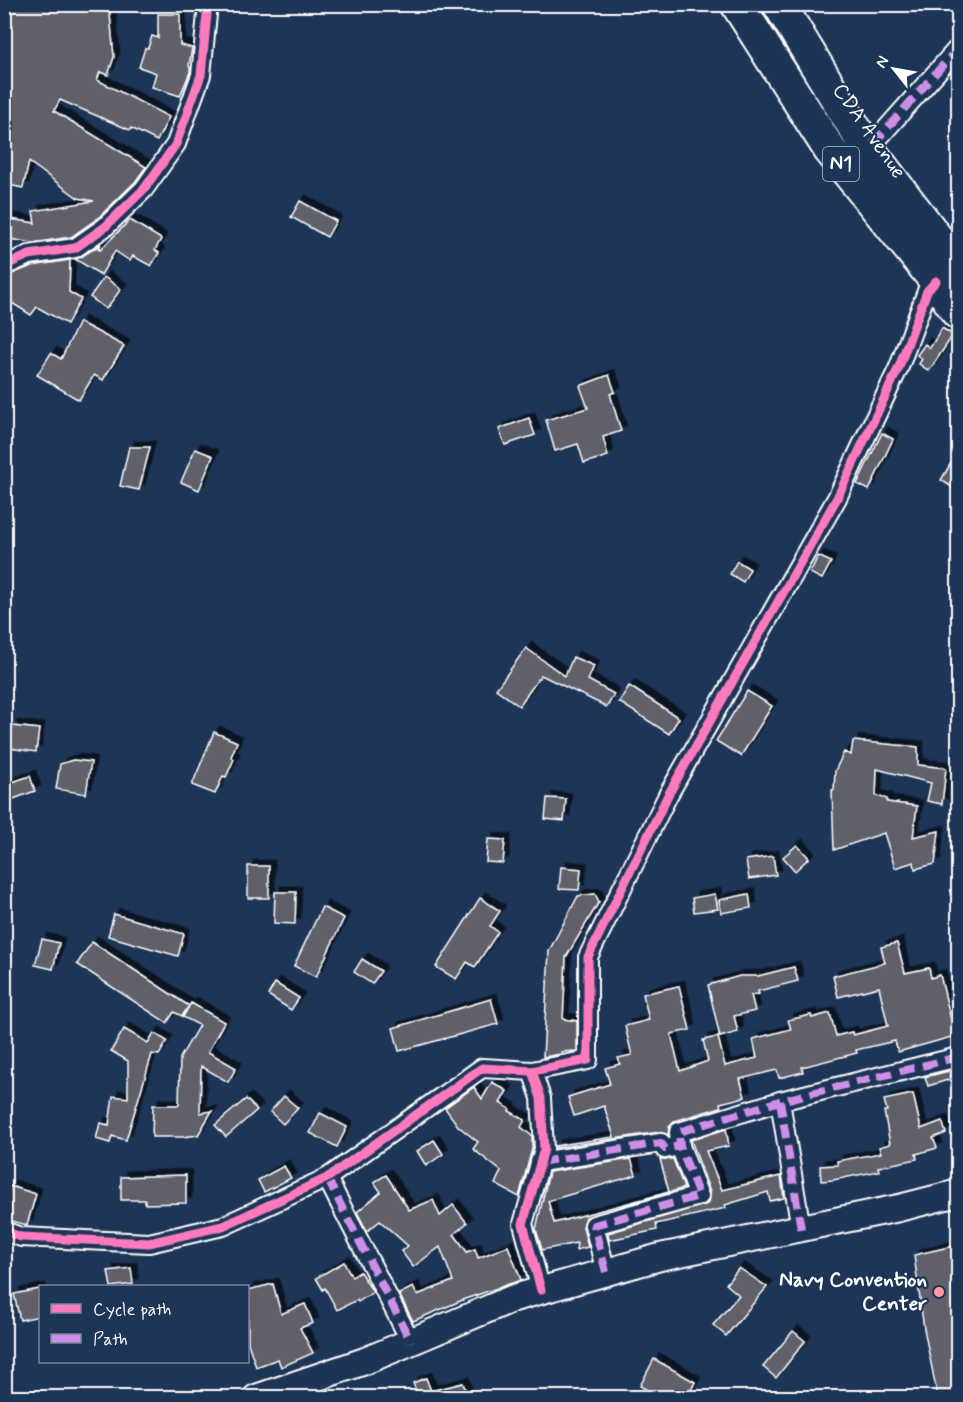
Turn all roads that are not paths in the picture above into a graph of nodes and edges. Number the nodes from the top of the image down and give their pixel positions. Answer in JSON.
{"nodes":[{"id":1,"x":208,"y":4,"type":"edge"},
{"id":2,"x":737,"y":4,"type":"edge"},
{"id":3,"x":756,"y":4,"type":"edge"},
{"id":4,"x":779,"y":4,"type":"edge"},
{"id":5,"x":786,"y":4,"type":"edge"},
{"id":6,"x":958,"y":48,"type":"edge"},
{"id":7,"x":873,"y":144,"type":"junction"},
{"id":8,"x":958,"y":252,"type":"edge"},
{"id":9,"x":4,"y":266,"type":"edge"},
{"id":10,"x":951,"y":281,"type":"edge"},
{"id":11,"x":958,"y":313,"type":"edge"},
{"id":12,"x":958,"y":1057,"type":"edge"},
{"id":13,"x":532,"y":1071,"type":"junction"},
{"id":14,"x":780,"y":1101,"type":"junction"},
{"id":15,"x":680,"y":1146,"type":"junction"},
{"id":16,"x":540,"y":1162,"type":"junction"},
{"id":17,"x":327,"y":1178,"type":"junction"},
{"id":18,"x":958,"y":1193,"type":"edge"},
{"id":19,"x":801,"y":1228,"type":"junction"},
{"id":20,"x":4,"y":1231,"type":"edge"},
{"id":21,"x":606,"y":1272,"type":"junction"},
{"id":22,"x":542,"y":1290,"type":"junction"},
{"id":23,"x":411,"y":1342,"type":"junction"},
{"id":24,"x":256,"y":1398,"type":"edge"}],
"edges":[{"from":1,"to":9,"type":"street"},
{"from":2,"to":10,"type":"highway","name":"CDA Avenue","number":"N1"},
{"from":3,"to":10,"type":"highway"},
{"from":4,"to":10,"type":"highway"},
{"from":5,"to":7,"type":"highway","name":"CDA Avenue","number":"N1"},
{"from":6,"to":7,"type":"street"},
{"from":7,"to":8,"type":"highway","name":"CDA Avenue","number":"N1"},
{"from":10,"to":11,"type":"highway","name":"CDA Avenue","number":"N1"},
{"from":10,"to":13,"type":"street"},
{"from":12,"to":14,"type":"street"},
{"from":13,"to":16,"type":"street"},
{"from":13,"to":17,"type":"street"},
{"from":14,"to":15,"type":"street"},
{"from":14,"to":19,"type":"street"},
{"from":15,"to":16,"type":"street"},
{"from":15,"to":21,"type":"street"},
{"from":16,"to":22,"type":"street"},
{"from":17,"to":20,"type":"street"},
{"from":17,"to":23,"type":"street"},
{"from":18,"to":19,"type":"main road"},
{"from":19,"to":21,"type":"main road"},
{"from":21,"to":22,"type":"main road"},
{"from":22,"to":23,"type":"main road"},
{"from":23,"to":24,"type":"main road"}]}
